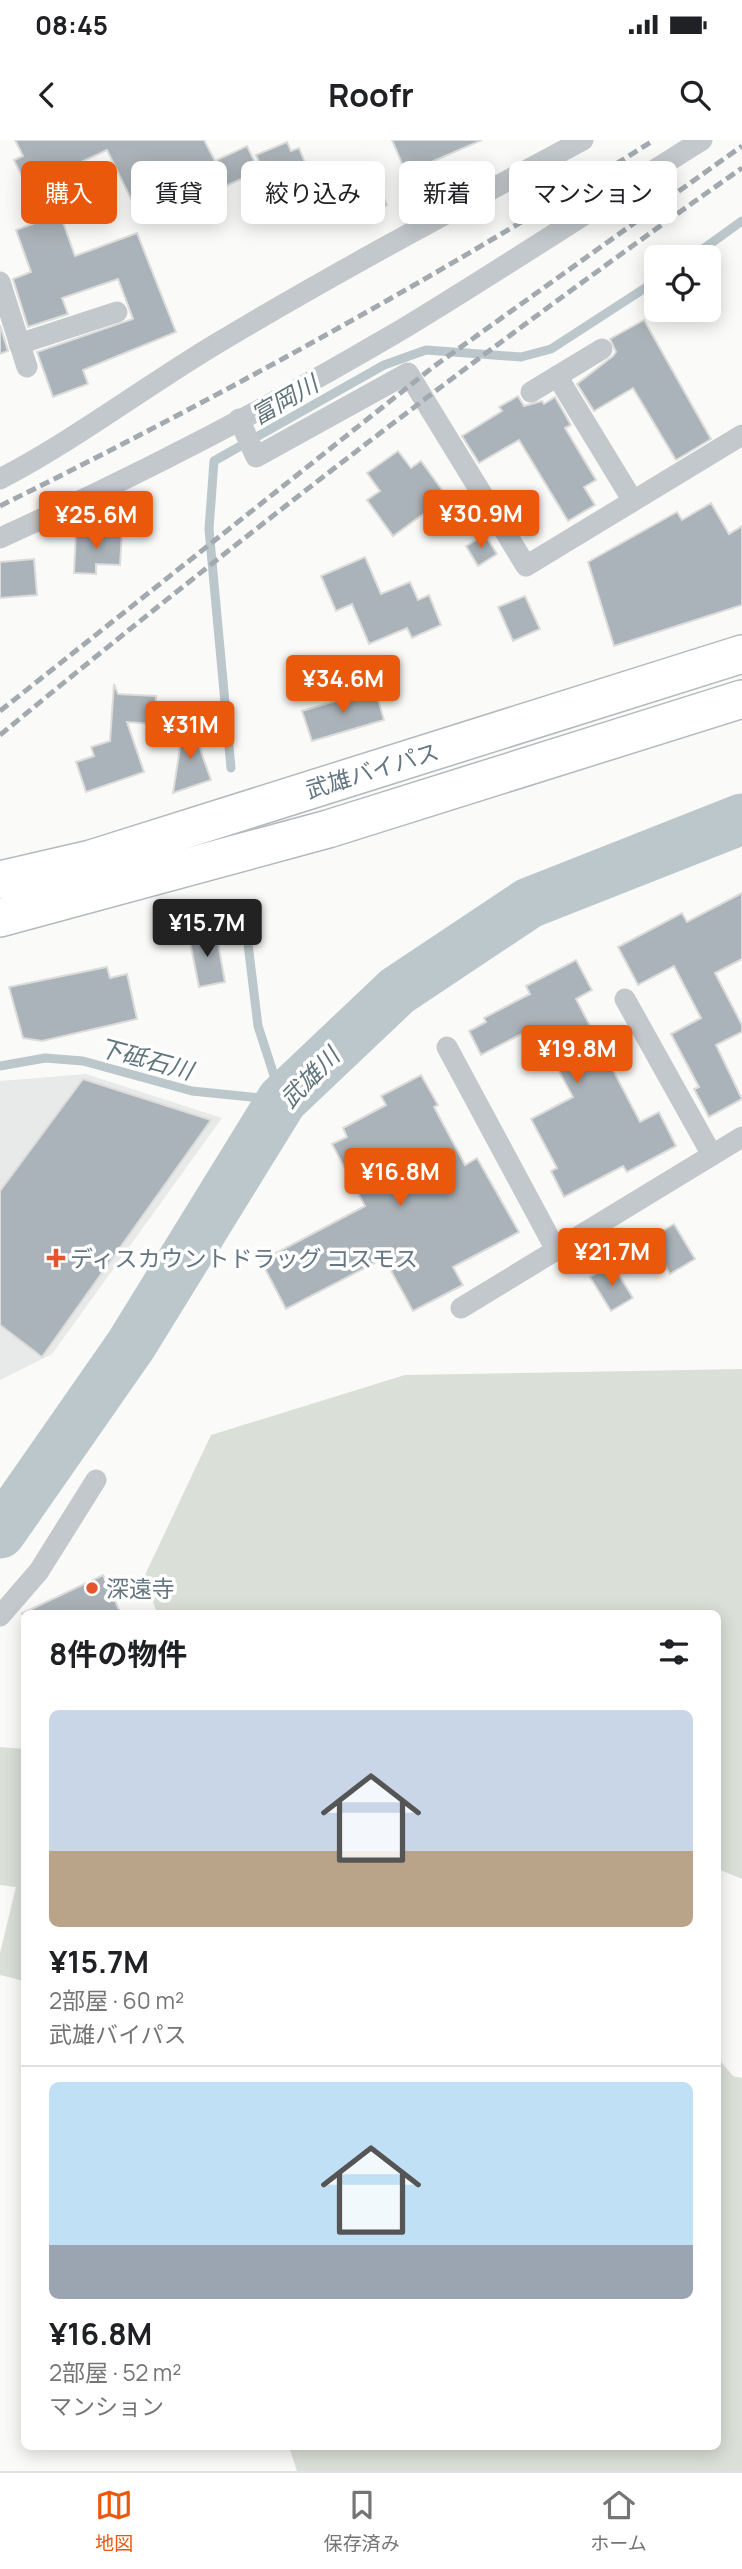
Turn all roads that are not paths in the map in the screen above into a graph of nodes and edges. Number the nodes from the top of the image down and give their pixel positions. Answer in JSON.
{"nodes":[{"id":1,"x":583,"y":140,"type":"edge"},
{"id":2,"x":702,"y":140,"type":"edge"},
{"id":3,"x":0,"y":282,"type":"edge"},
{"id":4,"x":117,"y":312,"type":"dead end"},
{"id":5,"x":19,"y":344,"type":"junction"},
{"id":6,"x":602,"y":349,"type":"dead end"},
{"id":7,"x":27,"y":368,"type":"dead end"},
{"id":8,"x":557,"y":376,"type":"junction"},
{"id":9,"x":531,"y":392,"type":"dead end"},
{"id":10,"x":239,"y":419,"type":"junction"},
{"id":11,"x":742,"y":435,"type":"edge"},
{"id":12,"x":0,"y":479,"type":"edge"},
{"id":13,"x":633,"y":502,"type":"junction"},
{"id":14,"x":0,"y":538,"type":"edge"},
{"id":15,"x":742,"y":654,"type":"edge"},
{"id":16,"x":742,"y":699,"type":"edge"},
{"id":17,"x":0,"y":880,"type":"edge"},
{"id":18,"x":0,"y":918,"type":"edge"},
{"id":19,"x":625,"y":999,"type":"dead end"},
{"id":20,"x":447,"y":1047,"type":"dead end"},
{"id":21,"x":742,"y":1137,"type":"edge"},
{"id":22,"x":712,"y":1155,"type":"junction"},
{"id":23,"x":555,"y":1248,"type":"junction"},
{"id":24,"x":461,"y":1308,"type":"dead end"},
{"id":25,"x":96,"y":1480,"type":"dead end"},
{"id":26,"x":0,"y":1616,"type":"edge"}],
"edges":[{"from":1,"to":12,"type":"street"},
{"from":2,"to":10,"type":"street"},
{"from":3,"to":5,"type":"street"},
{"from":4,"to":5,"type":"street"},
{"from":5,"to":7,"type":"street"},
{"from":6,"to":8,"type":"street"},
{"from":8,"to":9,"type":"street"},
{"from":8,"to":13,"type":"street"},
{"from":10,"to":13,"type":"street"},
{"from":10,"to":14,"type":"street"},
{"from":11,"to":13,"type":"street"},
{"from":15,"to":17,"type":"highway","name":"武雄バイパス"},
{"from":16,"to":18,"type":"highway","name":"武雄バイパス"},
{"from":19,"to":22,"type":"street"},
{"from":20,"to":23,"type":"street"},
{"from":21,"to":22,"type":"street"},
{"from":22,"to":23,"type":"street"},
{"from":23,"to":24,"type":"street"},
{"from":25,"to":26,"type":"street"}]}
